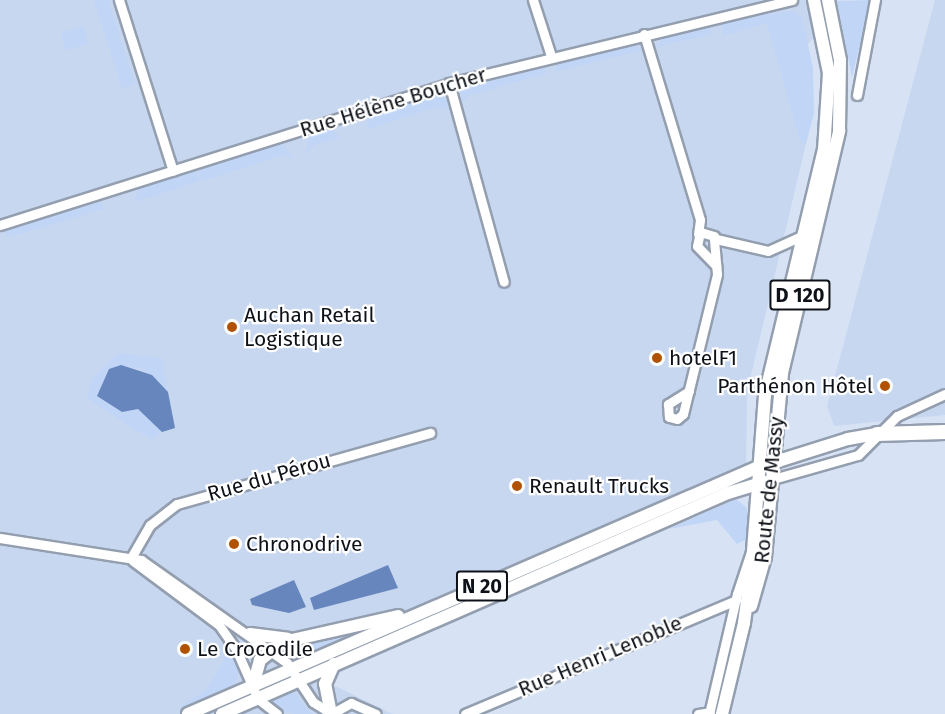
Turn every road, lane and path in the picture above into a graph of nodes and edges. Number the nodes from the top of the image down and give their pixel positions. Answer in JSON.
{"nodes":[{"id":1,"x":119,"y":0,"type":"edge"},
{"id":2,"x":533,"y":0,"type":"edge"},
{"id":3,"x":792,"y":0,"type":"edge"},
{"id":4,"x":814,"y":0,"type":"edge"},
{"id":5,"x":828,"y":0,"type":"edge"},
{"id":6,"x":875,"y":0,"type":"edge"},
{"id":7,"x":644,"y":34,"type":"junction"},
{"id":8,"x":551,"y":56,"type":"junction"},
{"id":9,"x":449,"y":83,"type":"junction"},
{"id":10,"x":856,"y":95,"type":"dead end"},
{"id":11,"x":173,"y":171,"type":"junction"},
{"id":12,"x":700,"y":220,"type":"junction"},
{"id":13,"x":0,"y":225,"type":"edge"},
{"id":14,"x":698,"y":234,"type":"junction"},
{"id":15,"x":802,"y":236,"type":"junction"},
{"id":16,"x":713,"y":238,"type":"junction"},
{"id":17,"x":704,"y":251,"type":"junction"},
{"id":18,"x":716,"y":266,"type":"junction"},
{"id":19,"x":504,"y":282,"type":"dead end"},
{"id":20,"x":688,"y":391,"type":"junction"},
{"id":21,"x":945,"y":394,"type":"edge"},
{"id":22,"x":676,"y":401,"type":"junction"},
{"id":23,"x":684,"y":411,"type":"junction"},
{"id":24,"x":945,"y":432,"type":"edge"},
{"id":25,"x":430,"y":433,"type":"dead end"},
{"id":26,"x":877,"y":434,"type":"junction"},
{"id":27,"x":774,"y":461,"type":"junction"},
{"id":28,"x":756,"y":468,"type":"junction"},
{"id":29,"x":773,"y":479,"type":"junction"},
{"id":30,"x":756,"y":484,"type":"junction"},
{"id":31,"x":657,"y":519,"type":"junction"},
{"id":32,"x":1,"y":539,"type":"edge"},
{"id":33,"x":752,"y":550,"type":"junction"},
{"id":34,"x":129,"y":556,"type":"junction"},
{"id":35,"x":735,"y":600,"type":"junction"},
{"id":36,"x":417,"y":614,"type":"junction"},
{"id":37,"x":744,"y":623,"type":"junction"},
{"id":38,"x":250,"y":634,"type":"junction"},
{"id":39,"x":289,"y":640,"type":"junction"},
{"id":40,"x":270,"y":649,"type":"junction"},
{"id":41,"x":334,"y":664,"type":"junction"},
{"id":42,"x":292,"y":669,"type":"junction"},
{"id":43,"x":299,"y":681,"type":"junction"},
{"id":44,"x":254,"y":686,"type":"junction"},
{"id":45,"x":258,"y":699,"type":"junction"},
{"id":46,"x":714,"y":713,"type":"edge"},
{"id":47,"x":188,"y":714,"type":"edge"},
{"id":48,"x":222,"y":714,"type":"edge"},
{"id":49,"x":277,"y":714,"type":"edge"},
{"id":50,"x":331,"y":714,"type":"edge"},
{"id":51,"x":376,"y":714,"type":"edge"},
{"id":52,"x":465,"y":714,"type":"edge"},
{"id":53,"x":698,"y":714,"type":"edge"}],
"edges":[{"from":1,"to":11,"type":"street"},
{"from":2,"to":8,"type":"street"},
{"from":3,"to":7,"type":"street","name":"Rue Hélène Boucher"},
{"from":4,"to":15,"type":"main road","name":"Route de Massy","number":"D 120"},
{"from":5,"to":27,"type":"main road","name":"Route de Massy","number":"D 120"},
{"from":6,"to":10,"type":"street"},
{"from":7,"to":8,"type":"street","name":"Rue Hélène Boucher"},
{"from":7,"to":12,"type":"street"},
{"from":8,"to":9,"type":"street","name":"Rue Hélène Boucher"},
{"from":9,"to":11,"type":"street","name":"Rue Hélène Boucher"},
{"from":9,"to":19,"type":"street"},
{"from":11,"to":13,"type":"street","name":"Rue Hélène Boucher"},
{"from":12,"to":14,"type":"street"},
{"from":12,"to":16,"type":"street"},
{"from":14,"to":16,"type":"street"},
{"from":14,"to":17,"type":"street"},
{"from":15,"to":16,"type":"street"},
{"from":15,"to":28,"type":"main road","name":"Route de Massy","number":"D 120"},
{"from":16,"to":17,"type":"street"},
{"from":16,"to":18,"type":"street"},
{"from":17,"to":18,"type":"street"},
{"from":18,"to":20,"type":"street"},
{"from":20,"to":22,"type":"street"},
{"from":20,"to":23,"type":"street"},
{"from":21,"to":26,"type":"street"},
{"from":22,"to":23,"type":"street"},
{"from":22,"to":23,"type":"street"},
{"from":24,"to":26,"type":"highway","number":"N 20"},
{"from":25,"to":34,"type":"street","name":"Rue du Pérou"},
{"from":26,"to":27,"type":"main road","number":"N 20"},
{"from":26,"to":29,"type":"street","number":"N 20"},
{"from":27,"to":28,"type":"main road","number":"N 20"},
{"from":27,"to":29,"type":"main road","name":"Route de Massy","number":"D 120"},
{"from":28,"to":30,"type":"main road","name":"Route de Massy","number":"D 120"},
{"from":28,"to":31,"type":"main road","number":"N 20"},
{"from":29,"to":30,"type":"main road","number":"N 20"},
{"from":29,"to":37,"type":"main road","name":"Route de Massy","number":"D 120"},
{"from":30,"to":31,"type":"main road","number":"N 20"},
{"from":30,"to":33,"type":"main road","name":"Route de Massy","number":"D 120"},
{"from":31,"to":36,"type":"main road","number":"N 20"},
{"from":31,"to":41,"type":"main road","number":"N 20"},
{"from":32,"to":34,"type":"street"},
{"from":33,"to":35,"type":"street","name":"Route de Massy"},
{"from":33,"to":37,"type":"main road","name":"Route de Massy","number":"D 120"},
{"from":34,"to":38,"type":"street"},
{"from":34,"to":44,"type":"street"},
{"from":35,"to":46,"type":"street","name":"Route de Massy"},
{"from":35,"to":52,"type":"street","name":"Rue Henri Lenoble"},
{"from":36,"to":39,"type":"main road"},
{"from":36,"to":42,"type":"main road","number":"N 20"},
{"from":37,"to":46,"type":"main road","number":"D 120"},
{"from":38,"to":39,"type":"main road"},
{"from":38,"to":40,"type":"street"},
{"from":39,"to":40,"type":"main road"},
{"from":40,"to":42,"type":"street"},
{"from":40,"to":44,"type":"main road"},
{"from":41,"to":43,"type":"main road","number":"N 20"},
{"from":41,"to":50,"type":"main road"},
{"from":42,"to":43,"type":"street"},
{"from":42,"to":44,"type":"main road","number":"N 20"},
{"from":43,"to":45,"type":"main road","number":"N 20"},
{"from":43,"to":50,"type":"street"},
{"from":44,"to":45,"type":"street"},
{"from":44,"to":47,"type":"main road","number":"N 20"},
{"from":45,"to":48,"type":"main road","number":"N 20"},
{"from":45,"to":49,"type":"street"},
{"from":46,"to":53,"type":"street"},
{"from":50,"to":51,"type":"street"}]}
